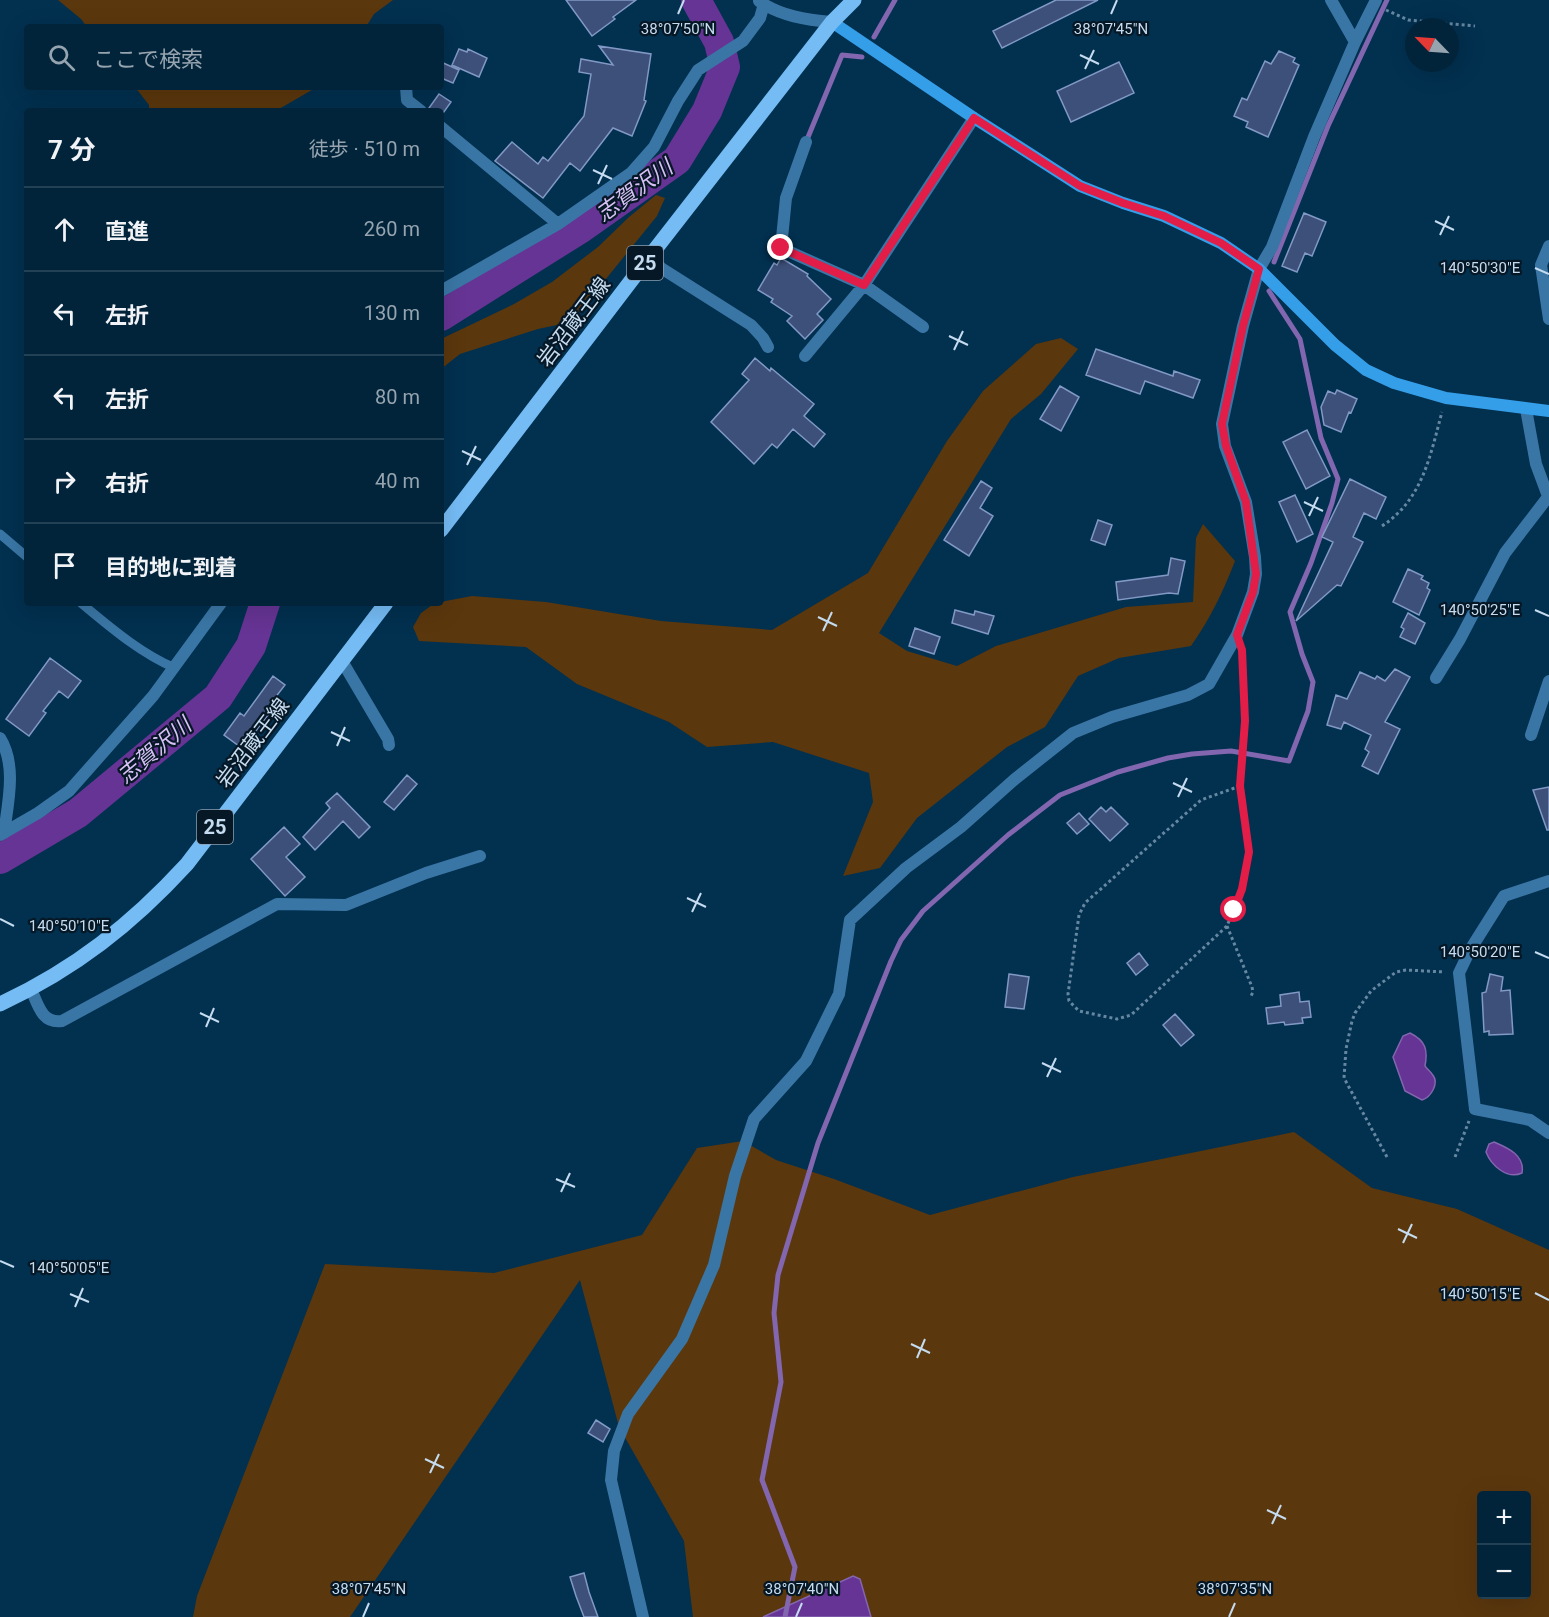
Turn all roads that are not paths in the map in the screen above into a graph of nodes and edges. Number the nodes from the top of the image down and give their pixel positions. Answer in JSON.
{"nodes":[{"id":1,"x":854,"y":0,"type":"edge"},
{"id":2,"x":1331,"y":0,"type":"edge"},
{"id":3,"x":761,"y":2,"type":"edge"},
{"id":4,"x":1375,"y":2,"type":"edge"},
{"id":5,"x":832,"y":22,"type":"junction"},
{"id":6,"x":1355,"y":42,"type":"junction"},
{"id":7,"x":406,"y":90,"type":"edge"},
{"id":8,"x":418,"y":108,"type":"edge"},
{"id":9,"x":974,"y":118,"type":"junction"},
{"id":10,"x":444,"y":129,"type":"edge"},
{"id":11,"x":806,"y":142,"type":"dead end"},
{"id":12,"x":558,"y":224,"type":"junction"},
{"id":13,"x":1549,"y":246,"type":"edge"},
{"id":14,"x":650,"y":256,"type":"junction"},
{"id":15,"x":1259,"y":269,"type":"junction"},
{"id":16,"x":864,"y":285,"type":"junction"},
{"id":17,"x":444,"y":289,"type":"edge"},
{"id":18,"x":1549,"y":319,"type":"edge"},
{"id":19,"x":923,"y":327,"type":"dead end"},
{"id":20,"x":768,"y":347,"type":"dead end"},
{"id":21,"x":805,"y":356,"type":"dead end"},
{"id":22,"x":1526,"y":410,"type":"junction"},
{"id":23,"x":1549,"y":411,"type":"edge"},
{"id":24,"x":1548,"y":498,"type":"edge"},
{"id":25,"x":444,"y":527,"type":"edge"},
{"id":26,"x":0,"y":534,"type":"edge"},
{"id":27,"x":24,"y":554,"type":"edge"},
{"id":28,"x":85,"y":606,"type":"edge"},
{"id":29,"x":219,"y":606,"type":"edge"},
{"id":30,"x":384,"y":606,"type":"edge"},
{"id":31,"x":342,"y":661,"type":"junction"},
{"id":32,"x":175,"y":668,"type":"junction"},
{"id":33,"x":1436,"y":678,"type":"dead end"},
{"id":34,"x":1549,"y":681,"type":"edge"},
{"id":35,"x":1531,"y":735,"type":"dead end"},
{"id":36,"x":0,"y":738,"type":"edge"},
{"id":37,"x":389,"y":745,"type":"dead end"},
{"id":38,"x":2,"y":834,"type":"edge"},
{"id":39,"x":480,"y":856,"type":"dead end"},
{"id":40,"x":1549,"y":881,"type":"edge"},
{"id":41,"x":31,"y":989,"type":"junction"},
{"id":42,"x":0,"y":1004,"type":"edge"},
{"id":43,"x":1549,"y":1133,"type":"edge"},
{"id":44,"x":643,"y":1617,"type":"edge"}],
"edges":[{"from":1,"to":5,"type":"main road","name":"岩沼蔵王線","number":"25"},
{"from":2,"to":6,"type":"street"},
{"from":3,"to":5,"type":"street"},
{"from":3,"to":12,"type":"street"},
{"from":4,"to":6,"type":"street"},
{"from":5,"to":9,"type":"street"},
{"from":5,"to":14,"type":"main road","name":"岩沼蔵王線","number":"25"},
{"from":6,"to":15,"type":"street"},
{"from":7,"to":8,"type":"street"},
{"from":9,"to":15,"type":"street"},
{"from":9,"to":16,"type":"street"},
{"from":10,"to":12,"type":"street"},
{"from":11,"to":16,"type":"street"},
{"from":12,"to":17,"type":"street"},
{"from":13,"to":18,"type":"street"},
{"from":14,"to":20,"type":"street"},
{"from":14,"to":25,"type":"main road","name":"岩沼蔵王線","number":"25"},
{"from":15,"to":22,"type":"street"},
{"from":15,"to":44,"type":"street"},
{"from":16,"to":19,"type":"street"},
{"from":16,"to":21,"type":"street"},
{"from":22,"to":23,"type":"street"},
{"from":22,"to":24,"type":"street"},
{"from":24,"to":33,"type":"street"},
{"from":26,"to":27,"type":"lane"},
{"from":28,"to":32,"type":"lane"},
{"from":29,"to":32,"type":"street"},
{"from":30,"to":31,"type":"main road","name":"岩沼蔵王線","number":"25"},
{"from":31,"to":37,"type":"street"},
{"from":31,"to":41,"type":"main road","name":"岩沼蔵王線","number":"25"},
{"from":32,"to":38,"type":"street"},
{"from":34,"to":35,"type":"street"},
{"from":36,"to":38,"type":"street"},
{"from":39,"to":41,"type":"street"},
{"from":40,"to":43,"type":"street"},
{"from":41,"to":42,"type":"main road","name":"岩沼蔵王線","number":"25"}]}
